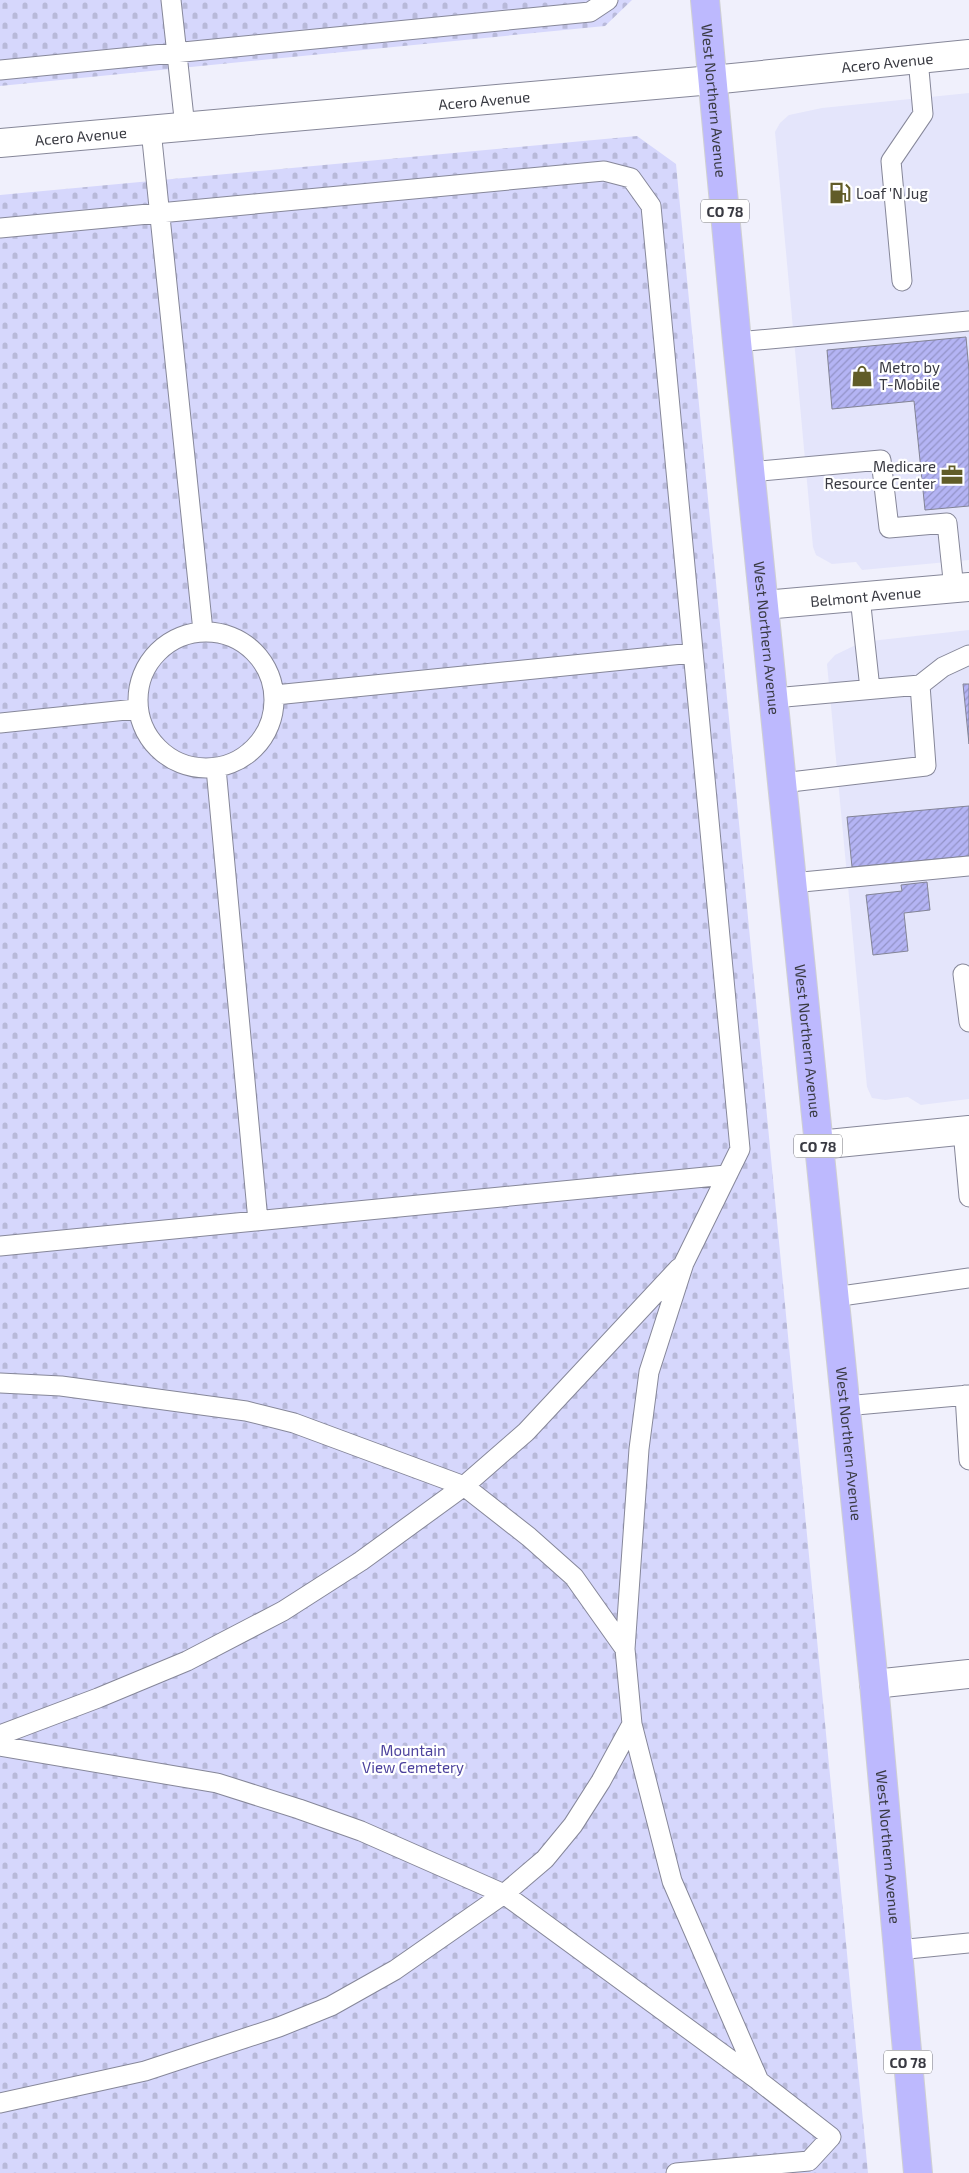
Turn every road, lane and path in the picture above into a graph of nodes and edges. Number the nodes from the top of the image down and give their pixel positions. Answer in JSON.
{"nodes":[{"id":1,"x":171,"y":0,"type":"edge"},
{"id":2,"x":608,"y":0,"type":"edge"},
{"id":3,"x":705,"y":0,"type":"edge"},
{"id":4,"x":177,"y":53,"type":"junction"},
{"id":5,"x":969,"y":54,"type":"edge"},
{"id":6,"x":918,"y":59,"type":"junction"},
{"id":7,"x":0,"y":70,"type":"edge"},
{"id":8,"x":712,"y":80,"type":"junction"},
{"id":9,"x":184,"y":127,"type":"junction"},
{"id":10,"x":151,"y":130,"type":"junction"},
{"id":11,"x":0,"y":143,"type":"edge"},
{"id":12,"x":159,"y":213,"type":"junction"},
{"id":13,"x":0,"y":228,"type":"edge"},
{"id":14,"x":902,"y":281,"type":"dead end"},
{"id":15,"x":969,"y":321,"type":"edge"},
{"id":16,"x":737,"y":342,"type":"junction"},
{"id":17,"x":750,"y":472,"type":"junction"},
{"id":18,"x":961,"y":588,"type":"edge"},
{"id":19,"x":860,"y":597,"type":"junction"},
{"id":20,"x":764,"y":605,"type":"junction"},
{"id":21,"x":203,"y":631,"type":"junction"},
{"id":22,"x":693,"y":653,"type":"junction"},
{"id":23,"x":969,"y":655,"type":"edge"},
{"id":24,"x":920,"y":685,"type":"junction"},
{"id":25,"x":870,"y":689,"type":"junction"},
{"id":26,"x":275,"y":695,"type":"junction"},
{"id":27,"x":774,"y":698,"type":"junction"},
{"id":28,"x":136,"y":709,"type":"junction"},
{"id":29,"x":0,"y":723,"type":"edge"},
{"id":30,"x":216,"y":768,"type":"junction"},
{"id":31,"x":782,"y":783,"type":"junction"},
{"id":32,"x":969,"y":866,"type":"edge"},
{"id":33,"x":792,"y":884,"type":"junction"},
{"id":34,"x":964,"y":974,"type":"dead end"},
{"id":35,"x":969,"y":1022,"type":"edge"},
{"id":36,"x":966,"y":1130,"type":"edge"},
{"id":37,"x":818,"y":1145,"type":"junction"},
{"id":38,"x":726,"y":1175,"type":"junction"},
{"id":39,"x":969,"y":1197,"type":"edge"},
{"id":40,"x":258,"y":1222,"type":"junction"},
{"id":41,"x":0,"y":1246,"type":"edge"},
{"id":42,"x":684,"y":1263,"type":"junction"},
{"id":43,"x":969,"y":1278,"type":"edge"},
{"id":44,"x":834,"y":1297,"type":"junction"},
{"id":45,"x":0,"y":1383,"type":"edge"},
{"id":46,"x":967,"y":1395,"type":"edge"},
{"id":47,"x":845,"y":1406,"type":"junction"},
{"id":48,"x":969,"y":1460,"type":"edge"},
{"id":49,"x":464,"y":1486,"type":"junction"},
{"id":50,"x":625,"y":1649,"type":"junction"},
{"id":51,"x":969,"y":1674,"type":"edge"},
{"id":52,"x":874,"y":1684,"type":"junction"},
{"id":53,"x":632,"y":1724,"type":"junction"},
{"id":54,"x":0,"y":1734,"type":"edge"},
{"id":55,"x":0,"y":1746,"type":"edge"},
{"id":56,"x":504,"y":1894,"type":"junction"},
{"id":57,"x":969,"y":1944,"type":"edge"},
{"id":58,"x":898,"y":1950,"type":"junction"},
{"id":59,"x":759,"y":2081,"type":"junction"},
{"id":60,"x":0,"y":2104,"type":"edge"},
{"id":61,"x":676,"y":2173,"type":"edge"},
{"id":62,"x":918,"y":2173,"type":"edge"}],
"edges":[{"from":1,"to":4,"type":"lane"},
{"from":2,"to":4,"type":"lane"},
{"from":3,"to":8,"type":"main road","name":"West Northern Avenue","number":"CO 78"},
{"from":4,"to":7,"type":"lane"},
{"from":4,"to":9,"type":"lane"},
{"from":5,"to":6,"type":"street","name":"Acero Avenue"},
{"from":6,"to":8,"type":"street","name":"Acero Avenue"},
{"from":6,"to":14,"type":"lane"},
{"from":8,"to":9,"type":"street","name":"Acero Avenue"},
{"from":8,"to":16,"type":"main road","name":"West Northern Avenue","number":"CO 78"},
{"from":9,"to":10,"type":"street","name":"Acero Avenue"},
{"from":10,"to":11,"type":"street","name":"Acero Avenue"},
{"from":10,"to":12,"type":"lane"},
{"from":12,"to":13,"type":"lane"},
{"from":12,"to":21,"type":"lane"},
{"from":12,"to":22,"type":"lane"},
{"from":15,"to":16,"type":"lane"},
{"from":16,"to":17,"type":"main road","name":"West Northern Avenue","number":"CO 78"},
{"from":17,"to":18,"type":"lane"},
{"from":17,"to":20,"type":"main road","name":"West Northern Avenue","number":"CO 78"},
{"from":18,"to":19,"type":"street","name":"Belmont Avenue"},
{"from":19,"to":20,"type":"street","name":"Belmont Avenue"},
{"from":19,"to":25,"type":"lane"},
{"from":20,"to":27,"type":"main road","name":"West Northern Avenue","number":"CO 78"},
{"from":21,"to":26,"type":"lane"},
{"from":21,"to":28,"type":"lane"},
{"from":22,"to":26,"type":"lane"},
{"from":22,"to":38,"type":"lane"},
{"from":23,"to":24,"type":"lane"},
{"from":24,"to":25,"type":"lane"},
{"from":24,"to":31,"type":"lane"},
{"from":25,"to":27,"type":"lane"},
{"from":26,"to":30,"type":"lane"},
{"from":27,"to":31,"type":"main road","name":"West Northern Avenue","number":"CO 78"},
{"from":28,"to":29,"type":"lane"},
{"from":28,"to":30,"type":"lane"},
{"from":30,"to":40,"type":"lane"},
{"from":31,"to":33,"type":"main road","name":"West Northern Avenue","number":"CO 78"},
{"from":32,"to":33,"type":"lane"},
{"from":33,"to":37,"type":"main road","name":"West Northern Avenue","number":"CO 78"},
{"from":34,"to":35,"type":"lane"},
{"from":36,"to":37,"type":"street"},
{"from":36,"to":39,"type":"lane"},
{"from":37,"to":44,"type":"main road","name":"West Northern Avenue","number":"CO 78"},
{"from":38,"to":40,"type":"lane"},
{"from":38,"to":42,"type":"lane"},
{"from":40,"to":41,"type":"lane"},
{"from":42,"to":49,"type":"lane"},
{"from":42,"to":50,"type":"lane"},
{"from":43,"to":44,"type":"lane"},
{"from":44,"to":47,"type":"main road","name":"West Northern Avenue","number":"CO 78"},
{"from":45,"to":49,"type":"lane"},
{"from":46,"to":47,"type":"lane"},
{"from":46,"to":48,"type":"lane"},
{"from":47,"to":52,"type":"main road","name":"West Northern Avenue","number":"CO 78"},
{"from":49,"to":50,"type":"lane"},
{"from":49,"to":54,"type":"lane"},
{"from":50,"to":53,"type":"lane"},
{"from":51,"to":52,"type":"street"},
{"from":52,"to":58,"type":"main road","name":"West Northern Avenue","number":"CO 78"},
{"from":53,"to":56,"type":"lane"},
{"from":53,"to":59,"type":"lane"},
{"from":55,"to":56,"type":"lane"},
{"from":56,"to":59,"type":"lane"},
{"from":56,"to":60,"type":"lane"},
{"from":57,"to":58,"type":"lane"},
{"from":58,"to":62,"type":"main road","name":"West Northern Avenue","number":"CO 78"},
{"from":59,"to":61,"type":"lane"}]}
